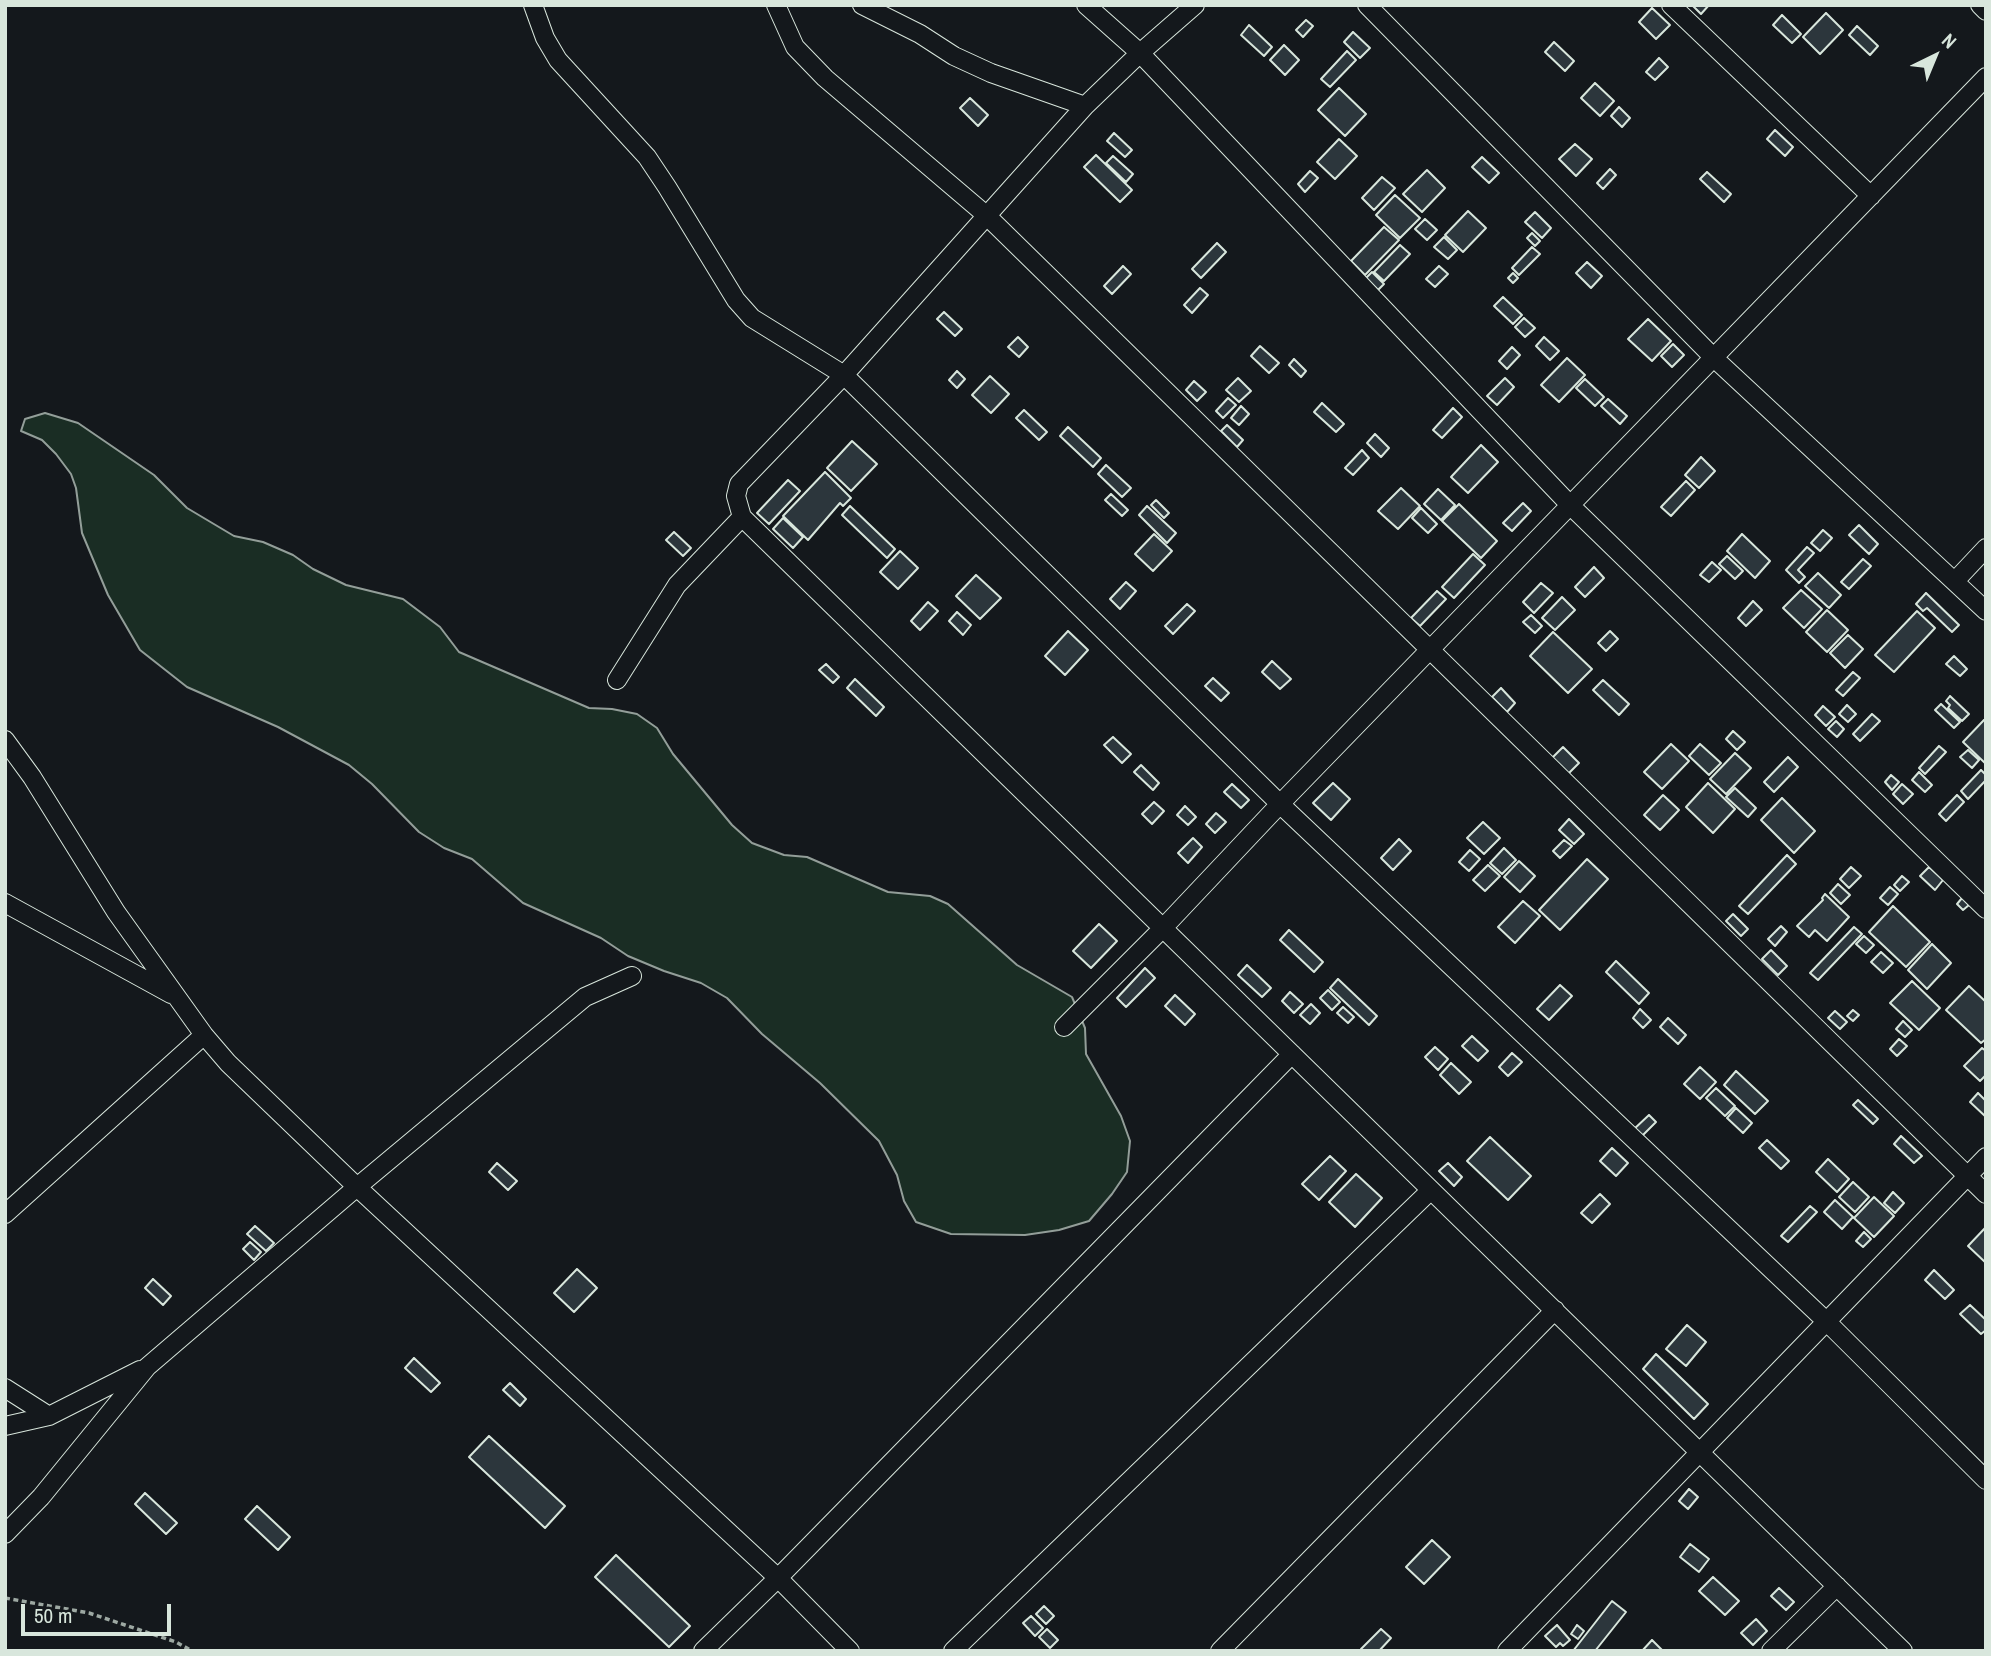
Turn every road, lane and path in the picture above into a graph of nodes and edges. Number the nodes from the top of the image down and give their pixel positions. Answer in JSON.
{"nodes":[{"id":1,"x":533,"y":5,"type":"edge"},
{"id":2,"x":776,"y":5,"type":"edge"},
{"id":3,"x":862,"y":5,"type":"edge"},
{"id":4,"x":1086,"y":5,"type":"edge"},
{"id":5,"x":1195,"y":5,"type":"edge"},
{"id":6,"x":1367,"y":5,"type":"edge"},
{"id":7,"x":1671,"y":5,"type":"edge"},
{"id":8,"x":1980,"y":5,"type":"edge"},
{"id":9,"x":1986,"y":11,"type":"edge"},
{"id":10,"x":1140,"y":53,"type":"junction"},
{"id":11,"x":1986,"y":77,"type":"edge"},
{"id":12,"x":1085,"y":106,"type":"junction"},
{"id":13,"x":1871,"y":196,"type":"junction"},
{"id":14,"x":986,"y":215,"type":"junction"},
{"id":15,"x":1714,"y":358,"type":"junction"},
{"id":16,"x":844,"y":375,"type":"junction"},
{"id":17,"x":1572,"y":506,"type":"junction"},
{"id":18,"x":742,"y":516,"type":"junction"},
{"id":19,"x":1986,"y":548,"type":"edge"},
{"id":20,"x":1955,"y":581,"type":"junction"},
{"id":21,"x":1986,"y":611,"type":"edge"},
{"id":22,"x":1430,"y":652,"type":"junction"},
{"id":23,"x":617,"y":680,"type":"dead end"},
{"id":24,"x":5,"y":740,"type":"edge"},
{"id":25,"x":1280,"y":804,"type":"junction"},
{"id":26,"x":5,"y":904,"type":"edge"},
{"id":27,"x":1986,"y":909,"type":"edge"},
{"id":28,"x":1163,"y":928,"type":"junction"},
{"id":29,"x":632,"y":976,"type":"dead end"},
{"id":30,"x":177,"y":997,"type":"junction"},
{"id":31,"x":1063,"y":1027,"type":"dead end"},
{"id":32,"x":204,"y":1035,"type":"junction"},
{"id":33,"x":1292,"y":1054,"type":"junction"},
{"id":34,"x":1986,"y":1157,"type":"edge"},
{"id":35,"x":1967,"y":1176,"type":"junction"},
{"id":36,"x":356,"y":1187,"type":"junction"},
{"id":37,"x":1431,"y":1190,"type":"junction"},
{"id":38,"x":1986,"y":1194,"type":"edge"},
{"id":39,"x":5,"y":1214,"type":"edge"},
{"id":40,"x":1555,"y":1310,"type":"junction"},
{"id":41,"x":1827,"y":1322,"type":"junction"},
{"id":42,"x":147,"y":1367,"type":"junction"},
{"id":43,"x":5,"y":1388,"type":"edge"},
{"id":44,"x":49,"y":1416,"type":"junction"},
{"id":45,"x":5,"y":1426,"type":"edge"},
{"id":46,"x":1700,"y":1452,"type":"junction"},
{"id":47,"x":1986,"y":1480,"type":"edge"},
{"id":48,"x":5,"y":1534,"type":"edge"},
{"id":49,"x":778,"y":1578,"type":"junction"},
{"id":50,"x":1837,"y":1586,"type":"junction"},
{"id":51,"x":5,"y":1598,"type":"edge"},
{"id":52,"x":192,"y":1651,"type":"edge"},
{"id":53,"x":703,"y":1651,"type":"edge"},
{"id":54,"x":850,"y":1651,"type":"edge"},
{"id":55,"x":953,"y":1651,"type":"edge"},
{"id":56,"x":1220,"y":1651,"type":"edge"},
{"id":57,"x":1507,"y":1651,"type":"edge"},
{"id":58,"x":1771,"y":1651,"type":"edge"},
{"id":59,"x":1903,"y":1651,"type":"edge"}],
"edges":[{"from":1,"to":16,"type":"street"},
{"from":2,"to":14,"type":"street"},
{"from":3,"to":12,"type":"street"},
{"from":4,"to":10,"type":"street"},
{"from":5,"to":10,"type":"street"},
{"from":6,"to":15,"type":"street"},
{"from":7,"to":13,"type":"street"},
{"from":8,"to":9,"type":"street"},
{"from":10,"to":12,"type":"street"},
{"from":10,"to":17,"type":"street"},
{"from":11,"to":13,"type":"street"},
{"from":12,"to":14,"type":"street"},
{"from":13,"to":15,"type":"street"},
{"from":14,"to":16,"type":"street"},
{"from":14,"to":22,"type":"street"},
{"from":15,"to":17,"type":"street"},
{"from":15,"to":20,"type":"street"},
{"from":16,"to":18,"type":"street"},
{"from":16,"to":25,"type":"street"},
{"from":17,"to":22,"type":"street"},
{"from":17,"to":27,"type":"street"},
{"from":18,"to":23,"type":"street"},
{"from":18,"to":28,"type":"street"},
{"from":19,"to":20,"type":"street"},
{"from":20,"to":21,"type":"street"},
{"from":22,"to":25,"type":"street"},
{"from":22,"to":35,"type":"street"},
{"from":24,"to":30,"type":"street"},
{"from":25,"to":28,"type":"street"},
{"from":25,"to":41,"type":"street"},
{"from":26,"to":30,"type":"street"},
{"from":28,"to":31,"type":"street"},
{"from":28,"to":33,"type":"street"},
{"from":29,"to":36,"type":"street"},
{"from":30,"to":32,"type":"street"},
{"from":32,"to":36,"type":"street"},
{"from":32,"to":39,"type":"street"},
{"from":33,"to":37,"type":"street"},
{"from":33,"to":49,"type":"street"},
{"from":34,"to":35,"type":"street"},
{"from":35,"to":38,"type":"street"},
{"from":35,"to":41,"type":"street"},
{"from":36,"to":42,"type":"street"},
{"from":36,"to":49,"type":"street"},
{"from":37,"to":40,"type":"street"},
{"from":37,"to":55,"type":"street"},
{"from":40,"to":46,"type":"street"},
{"from":40,"to":56,"type":"street"},
{"from":41,"to":46,"type":"street"},
{"from":41,"to":47,"type":"street"},
{"from":42,"to":44,"type":"street"},
{"from":42,"to":48,"type":"street"},
{"from":43,"to":44,"type":"street"},
{"from":44,"to":45,"type":"street"},
{"from":46,"to":50,"type":"street"},
{"from":46,"to":57,"type":"street"},
{"from":49,"to":53,"type":"street"},
{"from":49,"to":54,"type":"street"},
{"from":50,"to":58,"type":"street"},
{"from":50,"to":59,"type":"street"},
{"from":51,"to":52,"type":"path"}]}
